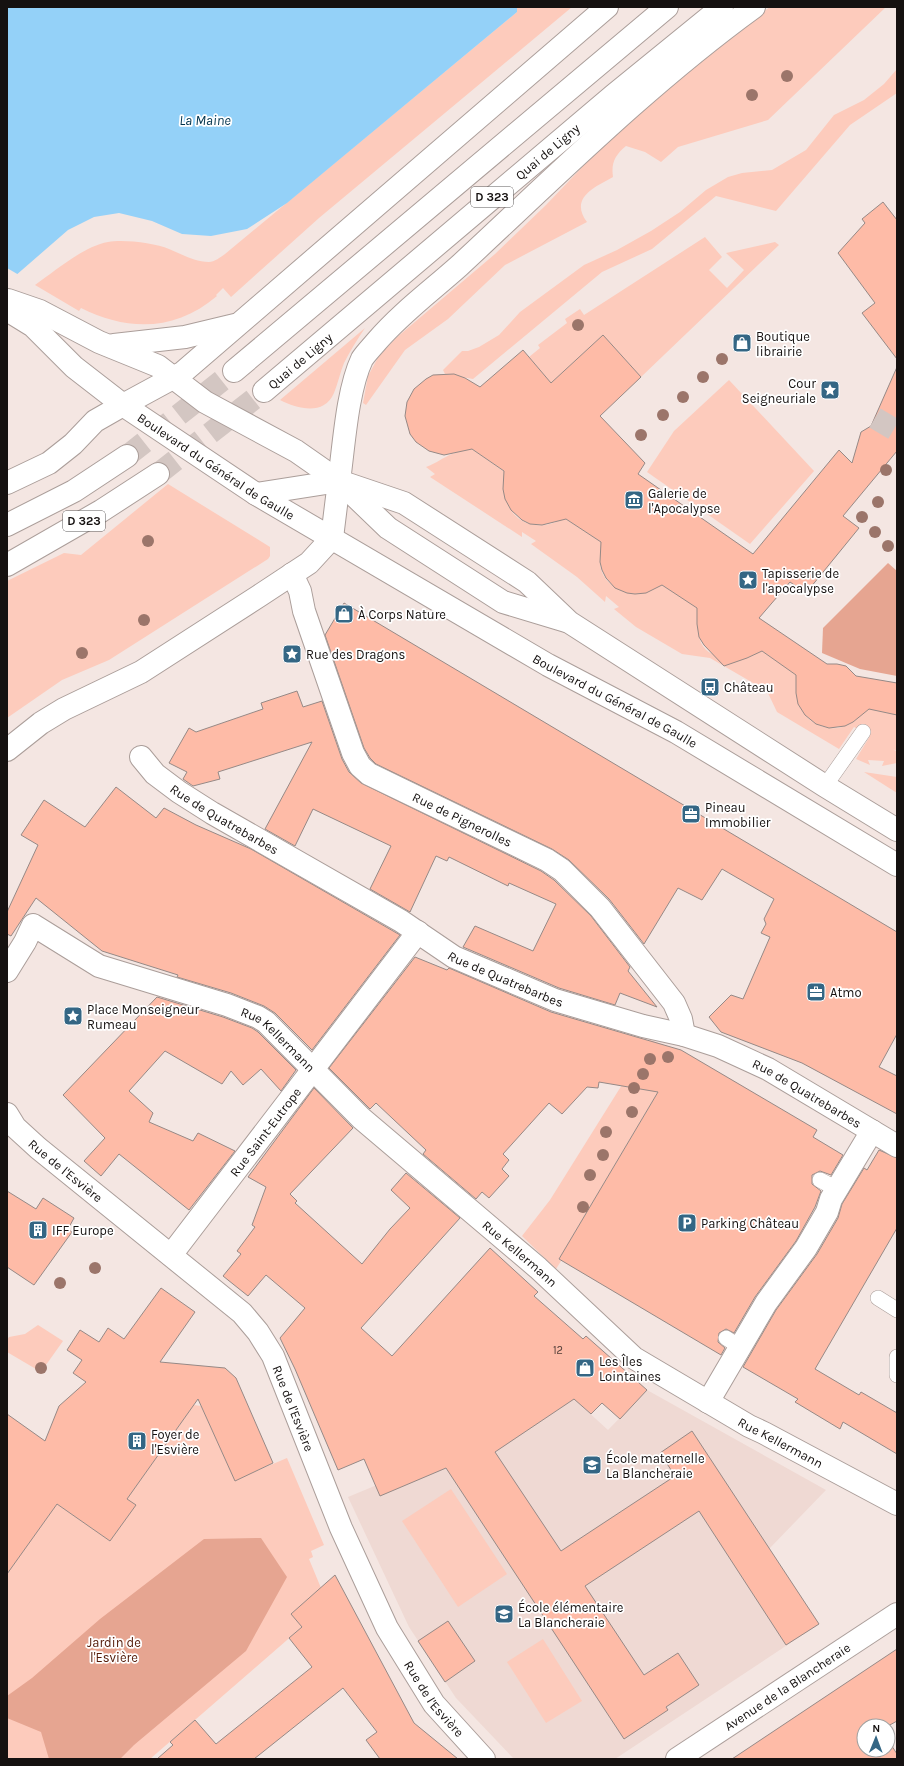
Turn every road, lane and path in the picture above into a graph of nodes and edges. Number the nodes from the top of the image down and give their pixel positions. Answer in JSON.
{"nodes":[{"id":1,"x":607,"y":7,"type":"edge"},
{"id":2,"x":667,"y":7,"type":"edge"},
{"id":3,"x":722,"y":7,"type":"edge"},
{"id":4,"x":754,"y":7,"type":"edge"},
{"id":5,"x":7,"y":300,"type":"edge"},
{"id":6,"x":7,"y":310,"type":"edge"},
{"id":7,"x":236,"y":325,"type":"junction"},
{"id":8,"x":106,"y":345,"type":"junction"},
{"id":9,"x":234,"y":371,"type":"tunnel mouth"},
{"id":10,"x":174,"y":378,"type":"junction"},
{"id":11,"x":264,"y":391,"type":"tunnel mouth"},
{"id":12,"x":123,"y":405,"type":"junction"},
{"id":13,"x":127,"y":456,"type":"tunnel mouth"},
{"id":14,"x":158,"y":474,"type":"tunnel mouth"},
{"id":15,"x":339,"y":481,"type":"junction"},
{"id":16,"x":7,"y":483,"type":"edge"},
{"id":17,"x":256,"y":494,"type":"junction"},
{"id":18,"x":7,"y":525,"type":"edge"},
{"id":19,"x":332,"y":538,"type":"junction"},
{"id":20,"x":7,"y":565,"type":"edge"},
{"id":21,"x":292,"y":574,"type":"junction"},
{"id":22,"x":569,"y":622,"type":"junction"},
{"id":23,"x":863,"y":732,"type":"dead end"},
{"id":24,"x":7,"y":750,"type":"edge"},
{"id":25,"x":141,"y":757,"type":"dead end"},
{"id":26,"x":826,"y":786,"type":"junction"},
{"id":27,"x":897,"y":830,"type":"edge"},
{"id":28,"x":897,"y":865,"type":"edge"},
{"id":29,"x":418,"y":932,"type":"junction"},
{"id":30,"x":7,"y":971,"type":"edge"},
{"id":31,"x":684,"y":1035,"type":"junction"},
{"id":32,"x":312,"y":1069,"type":"junction"},
{"id":33,"x":11,"y":1120,"type":"edge"},
{"id":34,"x":872,"y":1131,"type":"junction"},
{"id":35,"x":897,"y":1146,"type":"edge"},
{"id":36,"x":171,"y":1255,"type":"junction"},
{"id":37,"x":878,"y":1298,"type":"dead end"},
{"id":38,"x":897,"y":1310,"type":"edge"},
{"id":39,"x":897,"y":1357,"type":"edge"},
{"id":40,"x":897,"y":1375,"type":"edge"},
{"id":41,"x":708,"y":1402,"type":"junction"},
{"id":42,"x":897,"y":1504,"type":"edge"},
{"id":43,"x":897,"y":1614,"type":"edge"},
{"id":44,"x":484,"y":1759,"type":"edge"},
{"id":45,"x":677,"y":1759,"type":"edge"}],
"edges":[{"from":1,"to":7,"type":"main road"},
{"from":2,"to":9,"type":"main road","number":"D 323"},
{"from":3,"to":11,"type":"main road","name":"Quai de Ligny","number":"D 323"},
{"from":4,"to":15,"type":"main road"},
{"from":5,"to":8,"type":"main road"},
{"from":6,"to":12,"type":"main road","name":"Boulevard du Général de Gaulle"},
{"from":7,"to":8,"type":"main road"},
{"from":7,"to":10,"type":"main road"},
{"from":8,"to":10,"type":"main road"},
{"from":10,"to":12,"type":"main road"},
{"from":10,"to":15,"type":"main road"},
{"from":12,"to":16,"type":"main road"},
{"from":12,"to":17,"type":"main road","name":"Boulevard du Général de Gaulle"},
{"from":13,"to":18,"type":"main road","number":"D 323"},
{"from":14,"to":20,"type":"main road","number":"D 323"},
{"from":15,"to":17,"type":"main road"},
{"from":15,"to":19,"type":"main road"},
{"from":15,"to":22,"type":"main road"},
{"from":15,"to":22,"type":"main road"},
{"from":17,"to":19,"type":"main road","name":"Boulevard du Général de Gaulle"},
{"from":19,"to":21,"type":"main road"},
{"from":19,"to":28,"type":"main road","name":"Boulevard du Général de Gaulle"},
{"from":21,"to":24,"type":"main road"},
{"from":21,"to":31,"type":"main road","name":"Rue de Pignerolles"},
{"from":22,"to":26,"type":"main road"},
{"from":23,"to":26,"type":"lane"},
{"from":25,"to":29,"type":"main road","name":"Rue de Quatrebarbes"},
{"from":26,"to":27,"type":"main road"},
{"from":29,"to":31,"type":"main road","name":"Rue de Quatrebarbes"},
{"from":29,"to":32,"type":"main road","name":"Rue Saint-Eutrope"},
{"from":30,"to":32,"type":"main road","name":"Rue Kellermann"},
{"from":31,"to":34,"type":"main road","name":"Rue de Quatrebarbes"},
{"from":32,"to":36,"type":"main road","name":"Rue Saint-Eutrope"},
{"from":32,"to":41,"type":"main road","name":"Rue Kellermann"},
{"from":33,"to":36,"type":"main road","name":"Rue de l'Esvière"},
{"from":34,"to":35,"type":"main road","name":"Rue de Quatrebarbes"},
{"from":34,"to":41,"type":"main road"},
{"from":36,"to":44,"type":"main road","name":"Rue de l'Esvière"},
{"from":37,"to":38,"type":"lane"},
{"from":39,"to":40,"type":"lane"},
{"from":41,"to":42,"type":"main road","name":"Rue Kellermann"},
{"from":43,"to":45,"type":"main road","name":"Avenue de la Blancheraie"}]}
